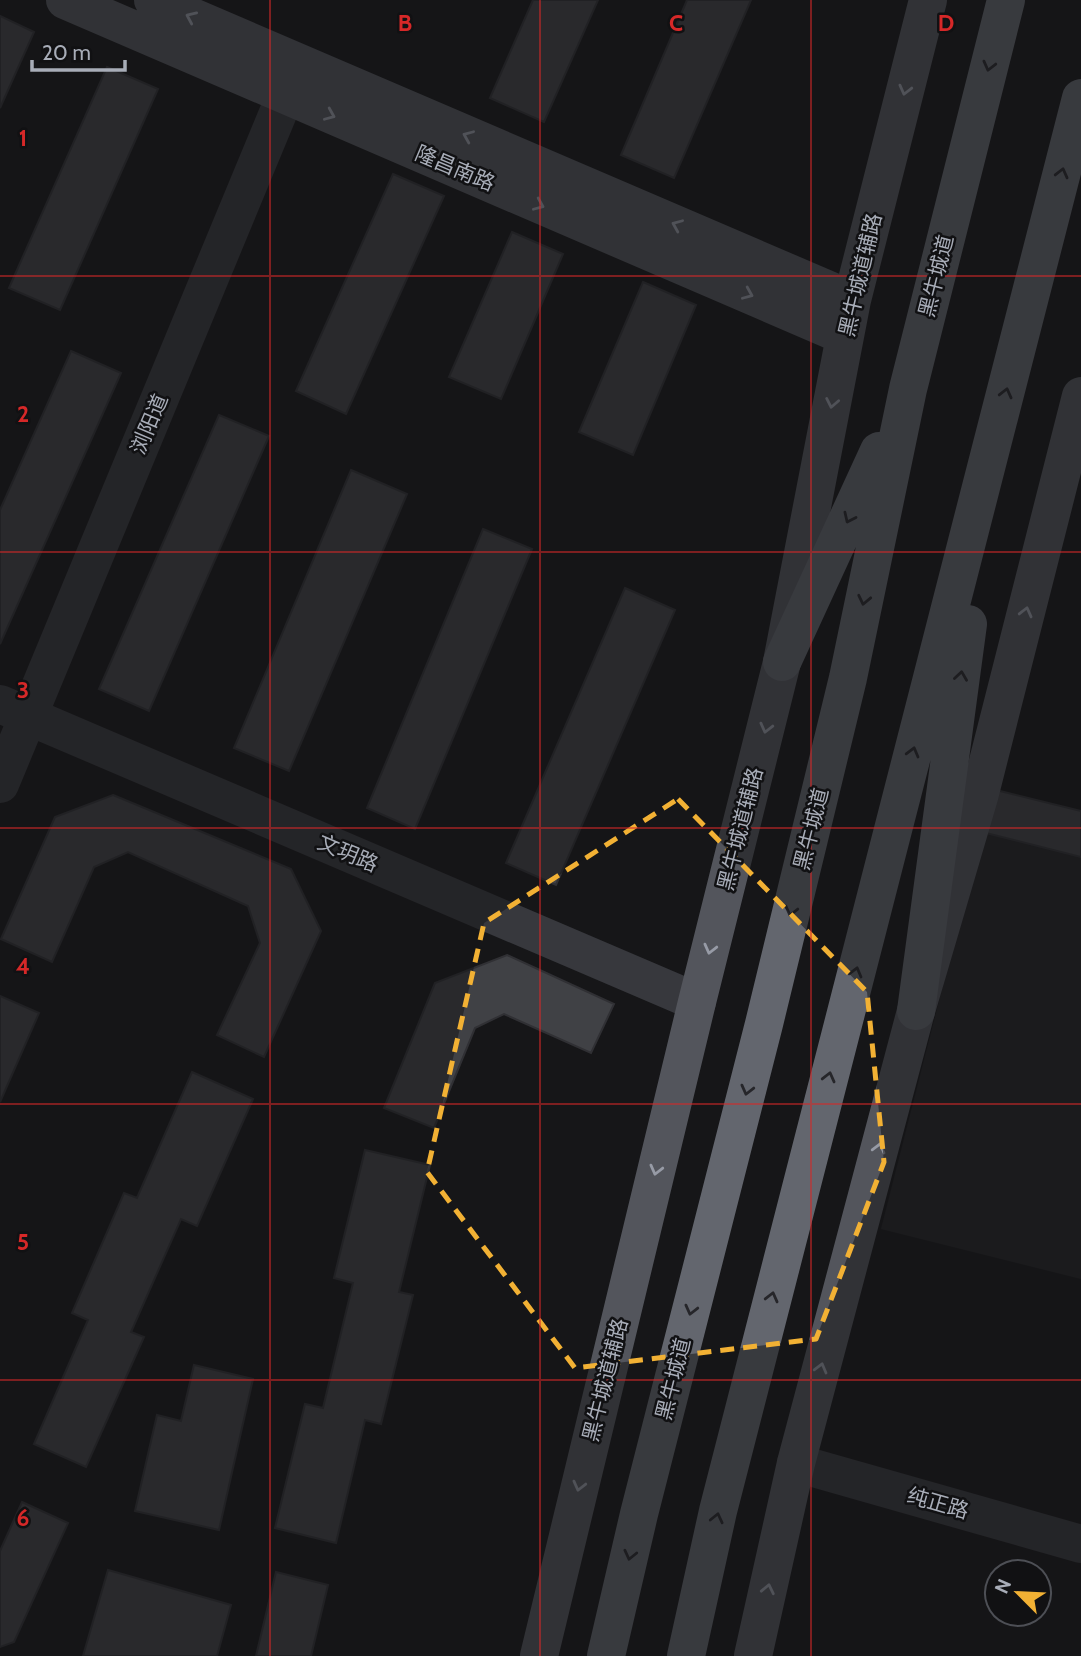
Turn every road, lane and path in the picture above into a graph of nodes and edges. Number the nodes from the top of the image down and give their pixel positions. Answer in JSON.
{"nodes":[{"id":1,"x":65,"y":0,"type":"edge"},
{"id":2,"x":153,"y":0,"type":"edge"},
{"id":3,"x":928,"y":0,"type":"edge"},
{"id":4,"x":1006,"y":0,"type":"edge"},
{"id":5,"x":292,"y":80,"type":"junction"},
{"id":6,"x":1081,"y":98,"type":"edge"},
{"id":7,"x":849,"y":318,"type":"junction"},
{"id":8,"x":908,"y":389,"type":"junction"},
{"id":9,"x":1081,"y":396,"type":"edge"},
{"id":10,"x":990,"y":460,"type":"junction"},
{"id":11,"x":782,"y":662,"type":"junction"},
{"id":12,"x":14,"y":710,"type":"edge"},
{"id":13,"x":0,"y":784,"type":"edge"},
{"id":14,"x":697,"y":1002,"type":"junction"},
{"id":15,"x":916,"y":1011,"type":"junction"},
{"id":16,"x":796,"y":1463,"type":"junction"},
{"id":17,"x":1081,"y":1544,"type":"edge"},
{"id":18,"x":539,"y":1656,"type":"edge"},
{"id":19,"x":606,"y":1656,"type":"edge"},
{"id":20,"x":686,"y":1656,"type":"edge"},
{"id":21,"x":753,"y":1656,"type":"edge"}],
"edges":[{"from":1,"to":5,"type":"main road","name":"隆昌南路"},
{"from":5,"to":2,"type":"main road","name":"隆昌南路","one_way":true},
{"from":3,"to":7,"type":"main road","name":"黑牛城道辅路","one_way":true},
{"from":4,"to":8,"type":"highway","name":"黑牛城道","one_way":true},
{"from":5,"to":7,"type":"main road","name":"隆昌南路"},
{"from":5,"to":12,"type":"street","name":"浏阳道"},
{"from":10,"to":6,"type":"highway","one_way":true},
{"from":7,"to":11,"type":"main road","name":"黑牛城道辅路","one_way":true},
{"from":8,"to":11,"type":"highway","one_way":true},
{"from":8,"to":19,"type":"highway","name":"黑牛城道","one_way":true},
{"from":15,"to":9,"type":"main road","one_way":true},
{"from":15,"to":10,"type":"highway","one_way":true},
{"from":20,"to":10,"type":"highway","one_way":true},
{"from":11,"to":14,"type":"main road","name":"黑牛城道辅路","one_way":true},
{"from":12,"to":13,"type":"street","name":"浏阳道"},
{"from":12,"to":14,"type":"street","name":"文玥路"},
{"from":14,"to":18,"type":"main road","name":"黑牛城道辅路","one_way":true},
{"from":16,"to":15,"type":"main road","one_way":true},
{"from":16,"to":17,"type":"street","name":"纯正路"},
{"from":21,"to":16,"type":"main road","one_way":true}]}
